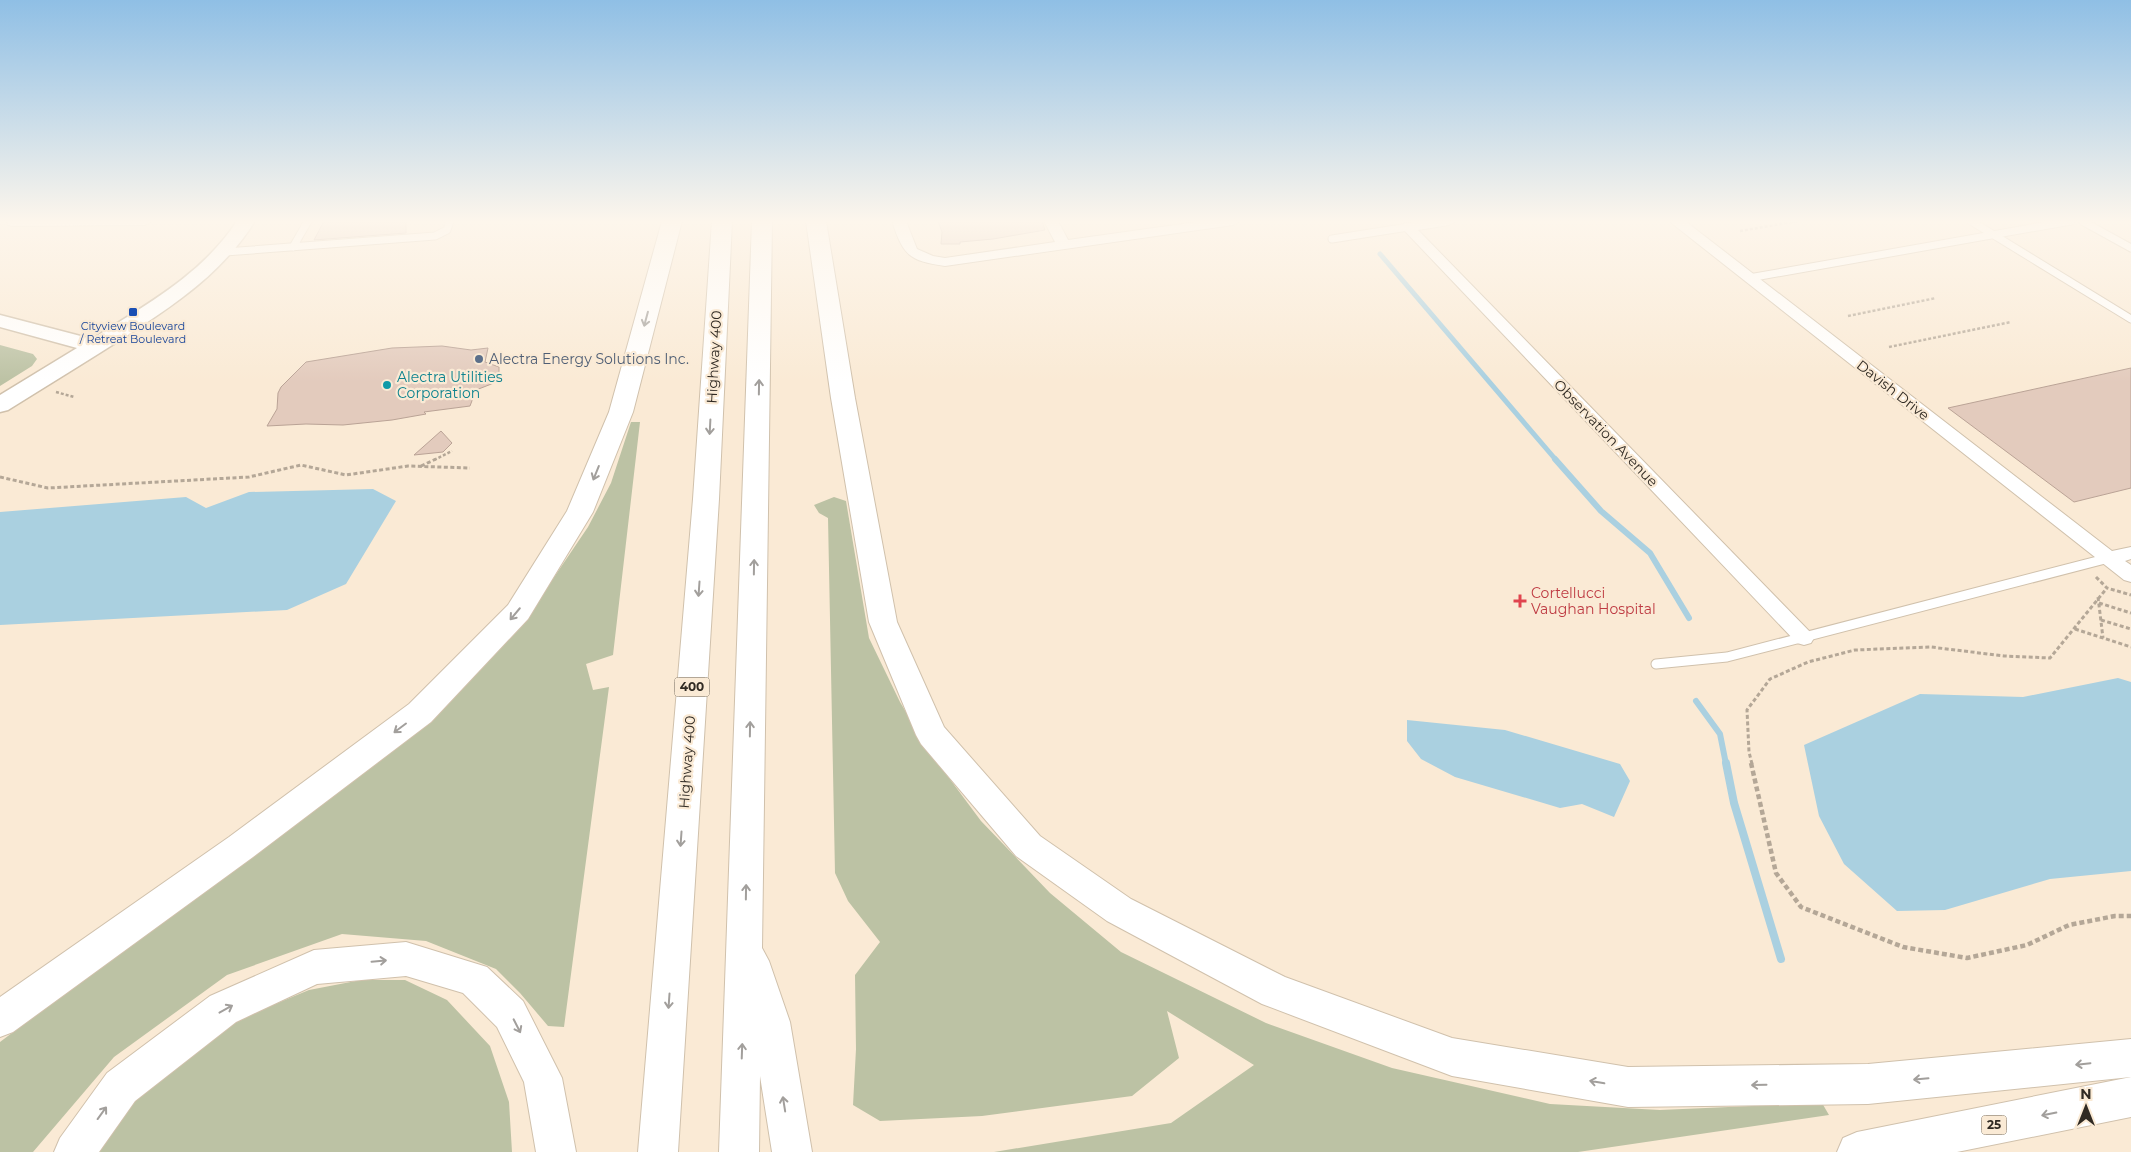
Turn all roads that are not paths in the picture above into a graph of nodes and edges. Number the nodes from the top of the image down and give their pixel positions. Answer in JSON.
{"nodes":[{"id":1,"x":200,"y":275,"type":"edge"},
{"id":2,"x":658,"y":275,"type":"edge"},
{"id":3,"x":719,"y":275,"type":"edge"},
{"id":4,"x":761,"y":275,"type":"edge"},
{"id":5,"x":824,"y":275,"type":"edge"},
{"id":6,"x":1454,"y":275,"type":"edge"},
{"id":7,"x":1745,"y":275,"type":"edge"},
{"id":8,"x":1767,"y":275,"type":"edge"},
{"id":9,"x":2059,"y":275,"type":"edge"},
{"id":10,"x":1749,"y":278,"type":"junction"},
{"id":11,"x":2131,"y":319,"type":"edge"},
{"id":12,"x":0,"y":321,"type":"edge"},
{"id":13,"x":96,"y":347,"type":"junction"},
{"id":14,"x":0,"y":405,"type":"edge"},
{"id":15,"x":2131,"y":553,"type":"edge"},
{"id":16,"x":2110,"y":558,"type":"junction"},
{"id":17,"x":2131,"y":575,"type":"edge"},
{"id":18,"x":1804,"y":638,"type":"junction"},
{"id":19,"x":1656,"y":664,"type":"dead end"},
{"id":20,"x":745,"y":941,"type":"junction"},
{"id":21,"x":0,"y":1019,"type":"edge"},
{"id":22,"x":2131,"y":1058,"type":"edge"},
{"id":23,"x":2131,"y":1097,"type":"edge"},
{"id":24,"x":74,"y":1152,"type":"edge"},
{"id":25,"x":556,"y":1152,"type":"edge"},
{"id":26,"x":658,"y":1152,"type":"edge"},
{"id":27,"x":739,"y":1152,"type":"edge"},
{"id":28,"x":792,"y":1152,"type":"edge"},
{"id":29,"x":1857,"y":1152,"type":"edge"}],
"edges":[{"from":1,"to":13,"type":"street"},
{"from":2,"to":21,"type":"main road","one_way":true},
{"from":3,"to":26,"type":"main road","name":"Highway 400","number":"400","one_way":true},
{"from":20,"to":4,"type":"main road","one_way":true},
{"from":22,"to":5,"type":"main road","one_way":true},
{"from":6,"to":18,"type":"street","name":"Observation Avenue"},
{"from":7,"to":10,"type":"street","name":"Davish Drive"},
{"from":8,"to":10,"type":"lane"},
{"from":9,"to":11,"type":"lane"},
{"from":10,"to":16,"type":"street","name":"Davish Drive"},
{"from":12,"to":13,"type":"street"},
{"from":13,"to":14,"type":"street"},
{"from":15,"to":16,"type":"street"},
{"from":16,"to":17,"type":"street"},
{"from":16,"to":18,"type":"lane"},
{"from":18,"to":19,"type":"lane"},
{"from":27,"to":20,"type":"main road","one_way":true},
{"from":28,"to":20,"type":"main road","one_way":true},
{"from":23,"to":29,"type":"main road","number":"25","one_way":true},
{"from":24,"to":25,"type":"main road","one_way":true}]}
